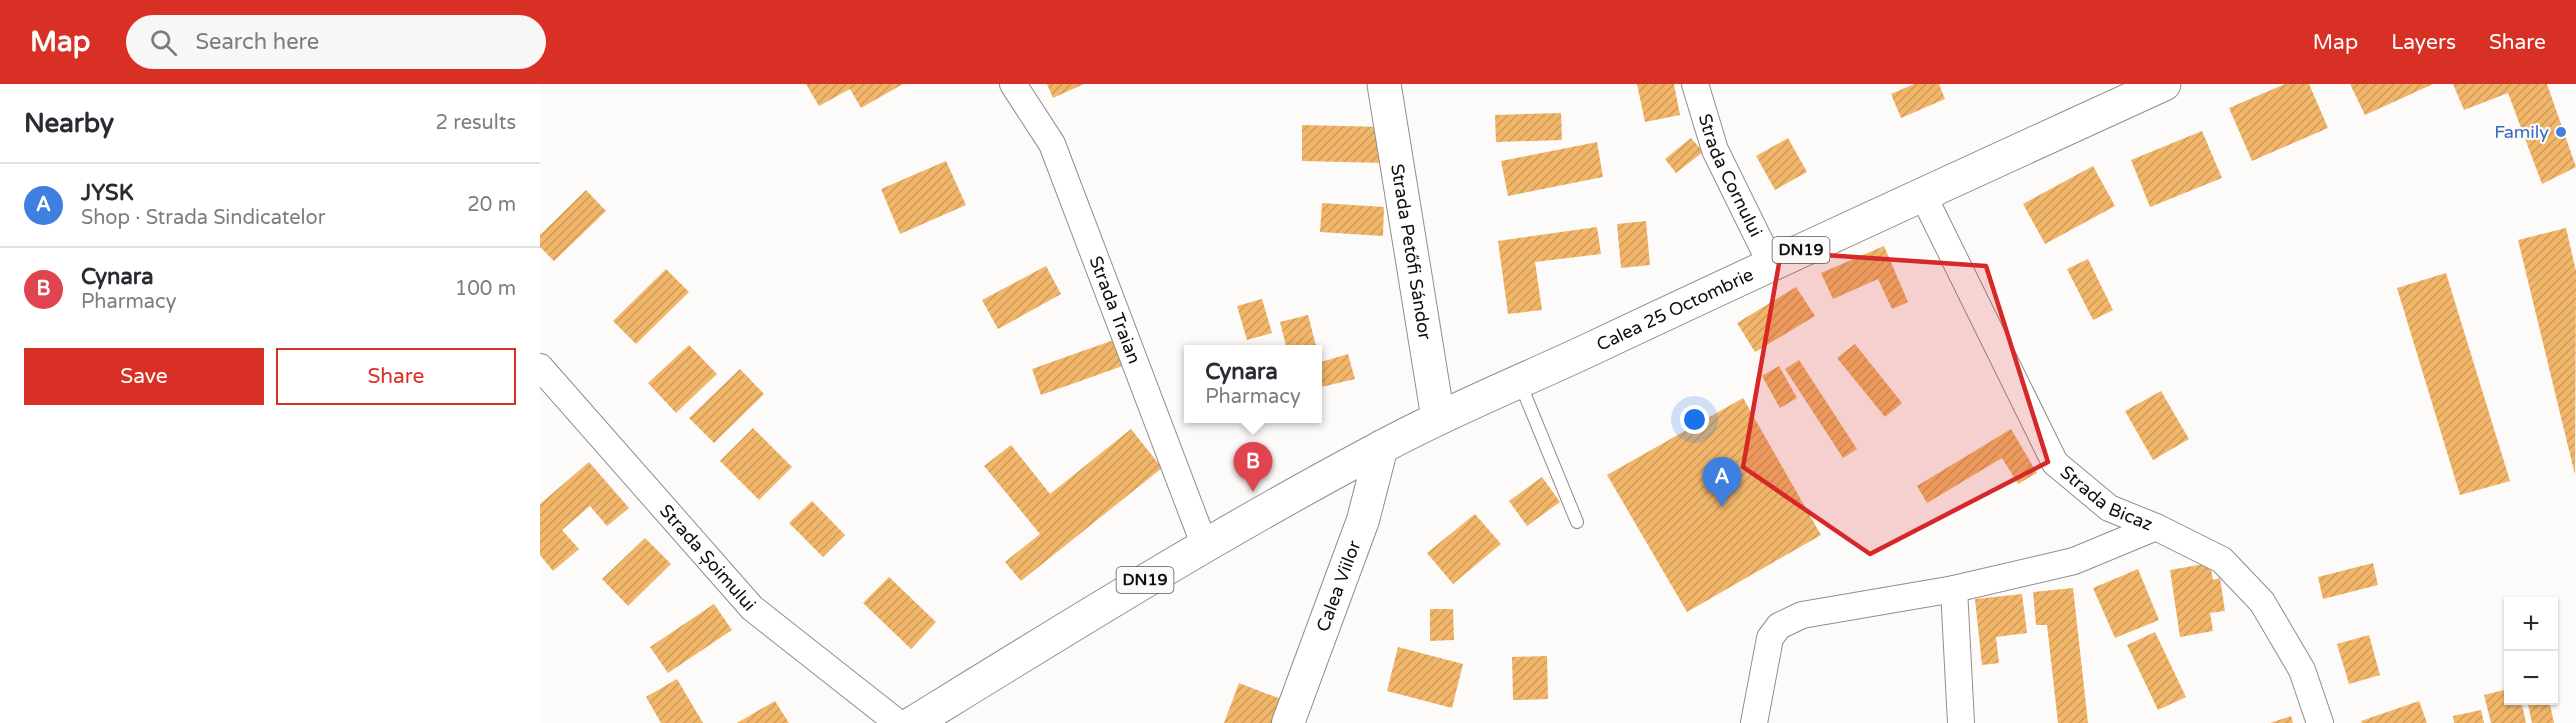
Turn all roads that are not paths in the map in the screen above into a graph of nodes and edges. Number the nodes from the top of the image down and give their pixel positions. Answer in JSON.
{"nodes":[{"id":1,"x":1013,"y":84,"type":"edge"},
{"id":2,"x":1384,"y":84,"type":"edge"},
{"id":3,"x":1695,"y":84,"type":"edge"},
{"id":4,"x":2164,"y":84,"type":"edge"},
{"id":5,"x":1923,"y":195,"type":"junction"},
{"id":6,"x":1771,"y":264,"type":"junction"},
{"id":7,"x":540,"y":367,"type":"edge"},
{"id":8,"x":1520,"y":383,"type":"junction"},
{"id":9,"x":1438,"y":418,"type":"junction"},
{"id":10,"x":1382,"y":446,"type":"junction"},
{"id":11,"x":1577,"y":522,"type":"dead end"},
{"id":12,"x":2156,"y":527,"type":"junction"},
{"id":13,"x":1204,"y":544,"type":"junction"},
{"id":14,"x":1954,"y":589,"type":"junction"},
{"id":15,"x":898,"y":723,"type":"edge"},
{"id":16,"x":913,"y":723,"type":"edge"},
{"id":17,"x":1288,"y":723,"type":"edge"},
{"id":18,"x":1754,"y":723,"type":"edge"},
{"id":19,"x":1961,"y":723,"type":"edge"},
{"id":20,"x":2320,"y":723,"type":"edge"}],
"edges":[{"from":1,"to":13,"type":"street","name":"Strada Traian"},
{"from":2,"to":9,"type":"main road","name":"Strada Petőfi Sándor"},
{"from":3,"to":6,"type":"street","name":"Strada Cornului"},
{"from":4,"to":5,"type":"main road","name":"Calea 25 Octombrie","number":"DN19"},
{"from":5,"to":6,"type":"main road","name":"Calea 25 Octombrie","number":"DN19"},
{"from":5,"to":12,"type":"street","name":"Strada Bicaz"},
{"from":6,"to":8,"type":"main road","name":"Calea 25 Octombrie","number":"DN19"},
{"from":7,"to":15,"type":"street","name":"Strada Șoimului"},
{"from":8,"to":9,"type":"main road","name":"Calea 25 Octombrie","number":"DN19"},
{"from":8,"to":11,"type":"lane"},
{"from":9,"to":10,"type":"main road","name":"Calea 25 Octombrie","number":"DN19"},
{"from":10,"to":13,"type":"main road","number":"DN19"},
{"from":10,"to":17,"type":"street","name":"Calea Viilor"},
{"from":12,"to":14,"type":"street"},
{"from":12,"to":20,"type":"street","name":"Strada Bicaz"},
{"from":13,"to":16,"type":"main road","number":"DN19"},
{"from":14,"to":18,"type":"street"},
{"from":14,"to":19,"type":"street"}]}
